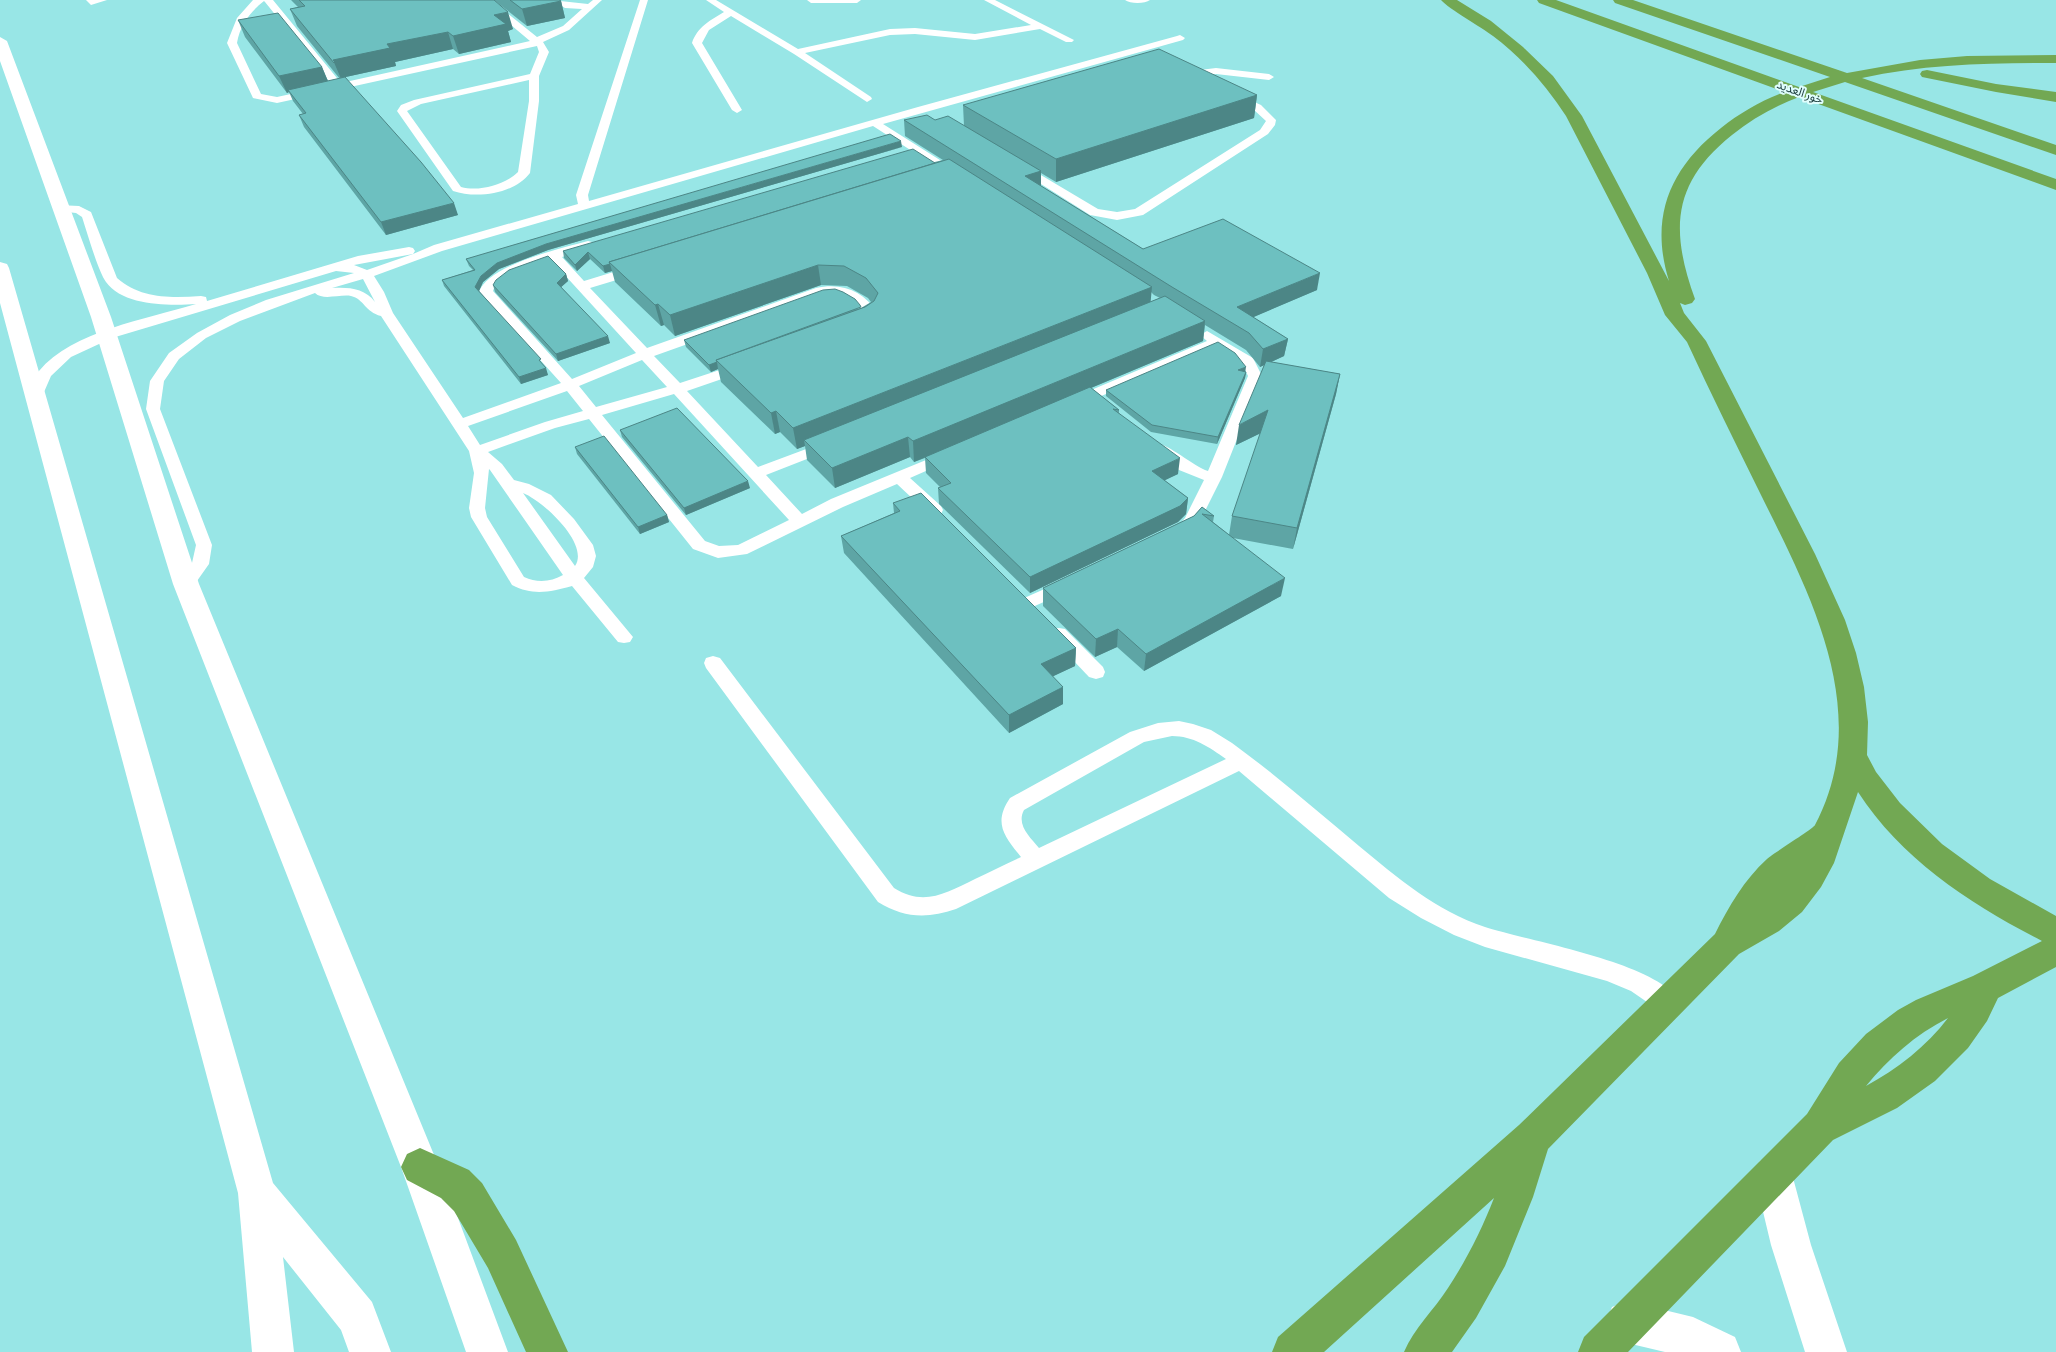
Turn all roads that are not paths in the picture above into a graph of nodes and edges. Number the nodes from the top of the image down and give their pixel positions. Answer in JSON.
{"nodes":[{"id":1,"x":90,"y":0,"type":"edge"},
{"id":2,"x":103,"y":0,"type":"edge"},
{"id":3,"x":260,"y":0,"type":"edge"},
{"id":4,"x":268,"y":0,"type":"edge"},
{"id":5,"x":485,"y":0,"type":"edge"},
{"id":6,"x":555,"y":0,"type":"edge"},
{"id":7,"x":644,"y":0,"type":"edge"},
{"id":8,"x":711,"y":0,"type":"edge"},
{"id":9,"x":811,"y":0,"type":"edge"},
{"id":10,"x":857,"y":0,"type":"edge"},
{"id":11,"x":1012,"y":0,"type":"edge"},
{"id":12,"x":1129,"y":0,"type":"edge"},
{"id":13,"x":1146,"y":0,"type":"edge"},
{"id":14,"x":1448,"y":0,"type":"edge"},
{"id":15,"x":1544,"y":0,"type":"edge"},
{"id":16,"x":1620,"y":0,"type":"edge"},
{"id":17,"x":1644,"y":0,"type":"edge"},
{"id":18,"x":992,"y":2,"type":"edge"},
{"id":19,"x":594,"y":4,"type":"edge"},
{"id":20,"x":732,"y":12,"type":"junction"},
{"id":21,"x":1041,"y":26,"type":"junction"},
{"id":22,"x":1180,"y":38,"type":"dead end"},
{"id":23,"x":1069,"y":40,"type":"dead end"},
{"id":24,"x":0,"y":41,"type":"edge"},
{"id":25,"x":537,"y":42,"type":"junction"},
{"id":26,"x":1788,"y":43,"type":"dead end"},
{"id":27,"x":1145,"y":48,"type":"junction"},
{"id":28,"x":796,"y":52,"type":"junction"},
{"id":29,"x":1160,"y":56,"type":"edge"},
{"id":30,"x":2056,"y":59,"type":"edge"},
{"id":31,"x":1861,"y":60,"type":"dead end"},
{"id":32,"x":1188,"y":72,"type":"joint"},
{"id":33,"x":534,"y":76,"type":"junction"},
{"id":34,"x":1269,"y":77,"type":"dead end"},
{"id":35,"x":1208,"y":83,"type":"edge"},
{"id":36,"x":339,"y":87,"type":"junction"},
{"id":37,"x":1225,"y":91,"type":"edge"},
{"id":38,"x":2056,"y":97,"type":"edge"},
{"id":39,"x":867,"y":99,"type":"dead end"},
{"id":40,"x":922,"y":109,"type":"junction"},
{"id":41,"x":737,"y":110,"type":"dead end"},
{"id":42,"x":936,"y":117,"type":"dead end"},
{"id":43,"x":875,"y":123,"type":"junction"},
{"id":44,"x":915,"y":149,"type":"junction"},
{"id":45,"x":2056,"y":150,"type":"edge"},
{"id":46,"x":900,"y":153,"type":"edge"},
{"id":47,"x":1014,"y":164,"type":"edge"},
{"id":48,"x":951,"y":172,"type":"junction"},
{"id":49,"x":935,"y":177,"type":"edge"},
{"id":50,"x":968,"y":182,"type":"edge"},
{"id":51,"x":2056,"y":185,"type":"edge"},
{"id":52,"x":584,"y":206,"type":"junction"},
{"id":53,"x":62,"y":208,"type":"junction"},
{"id":54,"x":596,"y":243,"type":"edge"},
{"id":55,"x":438,"y":248,"type":"junction"},
{"id":56,"x":553,"y":255,"type":"junction"},
{"id":57,"x":651,"y":265,"type":"edge"},
{"id":58,"x":337,"y":267,"type":"junction"},
{"id":59,"x":0,"y":268,"type":"edge"},
{"id":60,"x":365,"y":275,"type":"junction"},
{"id":61,"x":582,"y":286,"type":"junction"},
{"id":62,"x":240,"y":295,"type":"junction"},
{"id":63,"x":282,"y":301,"type":"junction"},
{"id":64,"x":386,"y":313,"type":"junction"},
{"id":65,"x":1196,"y":329,"type":"edge"},
{"id":66,"x":842,"y":330,"type":"edge"},
{"id":67,"x":107,"y":335,"type":"junction"},
{"id":68,"x":1696,"y":341,"type":"junction"},
{"id":69,"x":1217,"y":342,"type":"junction"},
{"id":70,"x":645,"y":354,"type":"junction"},
{"id":71,"x":759,"y":360,"type":"edge"},
{"id":72,"x":570,"y":386,"type":"junction"},
{"id":73,"x":677,"y":388,"type":"junction"},
{"id":74,"x":1092,"y":395,"type":"junction"},
{"id":75,"x":36,"y":396,"type":"junction"},
{"id":76,"x":1105,"y":405,"type":"edge"},
{"id":77,"x":1057,"y":410,"type":"edge"},
{"id":78,"x":591,"y":412,"type":"junction"},
{"id":79,"x":460,"y":424,"type":"junction"},
{"id":80,"x":848,"y":437,"type":"edge"},
{"id":81,"x":1149,"y":439,"type":"edge"},
{"id":82,"x":477,"y":451,"type":"junction"},
{"id":83,"x":961,"y":451,"type":"edge"},
{"id":84,"x":754,"y":474,"type":"junction"},
{"id":85,"x":899,"y":477,"type":"junction"},
{"id":86,"x":1214,"y":477,"type":"junction"},
{"id":87,"x":508,"y":484,"type":"junction"},
{"id":88,"x":944,"y":519,"type":"edge"},
{"id":89,"x":800,"y":522,"type":"junction"},
{"id":90,"x":1168,"y":538,"type":"edge"},
{"id":91,"x":574,"y":577,"type":"junction"},
{"id":92,"x":1078,"y":579,"type":"edge"},
{"id":93,"x":186,"y":584,"type":"junction"},
{"id":94,"x":1022,"y":597,"type":"joint"},
{"id":95,"x":624,"y":637,"type":"dead end"},
{"id":96,"x":713,"y":663,"type":"dead end"},
{"id":97,"x":1096,"y":672,"type":"dead end"},
{"id":98,"x":1852,"y":756,"type":"junction"},
{"id":99,"x":1241,"y":761,"type":"junction"},
{"id":100,"x":1036,"y":860,"type":"junction"},
{"id":101,"x":2056,"y":932,"type":"edge"},
{"id":102,"x":2056,"y":951,"type":"edge"},
{"id":103,"x":1986,"y":986,"type":"junction"},
{"id":104,"x":1668,"y":1002,"type":"junction"},
{"id":105,"x":1820,"y":1127,"type":"junction"},
{"id":106,"x":1532,"y":1138,"type":"junction"},
{"id":107,"x":420,"y":1166,"type":"junction"},
{"id":108,"x":1773,"y":1174,"type":"junction"},
{"id":109,"x":257,"y":1193,"type":"junction"},
{"id":110,"x":1627,"y":1322,"type":"junction"},
{"id":111,"x":272,"y":1352,"type":"edge"},
{"id":112,"x":370,"y":1352,"type":"edge"},
{"id":113,"x":487,"y":1352,"type":"edge"},
{"id":114,"x":547,"y":1352,"type":"edge"},
{"id":115,"x":1293,"y":1352,"type":"edge"},
{"id":116,"x":1425,"y":1352,"type":"edge"},
{"id":117,"x":1599,"y":1352,"type":"edge"},
{"id":118,"x":1720,"y":1352,"type":"edge"},
{"id":119,"x":1826,"y":1352,"type":"edge"}],
"edges":[{"from":1,"to":2,"type":"lane"},
{"from":3,"to":36,"type":"lane"},
{"from":4,"to":36,"type":"lane"},
{"from":5,"to":25,"type":"lane"},
{"from":6,"to":19,"type":"lane"},
{"from":7,"to":52,"type":"lane"},
{"from":8,"to":20,"type":"lane"},
{"from":9,"to":10,"type":"lane"},
{"from":11,"to":18,"type":"lane"},
{"from":12,"to":13,"type":"lane"},
{"from":14,"to":68,"type":"highway"},
{"from":15,"to":51,"type":"highway","name":"خور العديد"},
{"from":16,"to":45,"type":"highway","name":"خور العديد"},
{"from":17,"to":26,"type":"highway"},
{"from":18,"to":21,"type":"lane"},
{"from":19,"to":25,"type":"lane"},
{"from":20,"to":28,"type":"lane"},
{"from":20,"to":41,"type":"lane"},
{"from":21,"to":23,"type":"lane"},
{"from":21,"to":28,"type":"lane"},
{"from":22,"to":27,"type":"lane"},
{"from":24,"to":53,"type":"street"},
{"from":25,"to":33,"type":"lane"},
{"from":25,"to":36,"type":"lane"},
{"from":27,"to":29,"type":"lane"},
{"from":27,"to":40,"type":"lane"},
{"from":28,"to":39,"type":"lane"},
{"from":30,"to":68,"type":"highway"},
{"from":31,"to":38,"type":"highway"},
{"from":32,"to":34,"type":"lane"},
{"from":32,"to":35,"type":"lane"},
{"from":33,"to":33,"type":"lane"},
{"from":37,"to":47,"type":"lane"},
{"from":40,"to":42,"type":"lane"},
{"from":40,"to":43,"type":"lane"},
{"from":43,"to":44,"type":"lane"},
{"from":43,"to":52,"type":"lane"},
{"from":44,"to":46,"type":"lane"},
{"from":44,"to":48,"type":"lane"},
{"from":48,"to":49,"type":"lane"},
{"from":48,"to":50,"type":"lane"},
{"from":52,"to":55,"type":"lane"},
{"from":53,"to":62,"type":"lane"},
{"from":53,"to":67,"type":"street"},
{"from":54,"to":56,"type":"lane"},
{"from":55,"to":58,"type":"lane"},
{"from":55,"to":60,"type":"lane"},
{"from":56,"to":61,"type":"lane"},
{"from":56,"to":72,"type":"lane"},
{"from":57,"to":61,"type":"lane"},
{"from":58,"to":60,"type":"lane"},
{"from":58,"to":62,"type":"lane"},
{"from":59,"to":75,"type":"street"},
{"from":60,"to":63,"type":"lane"},
{"from":60,"to":64,"type":"lane"},
{"from":61,"to":70,"type":"lane"},
{"from":62,"to":67,"type":"lane"},
{"from":63,"to":64,"type":"lane"},
{"from":63,"to":93,"type":"lane"},
{"from":64,"to":79,"type":"lane"},
{"from":65,"to":69,"type":"lane"},
{"from":66,"to":70,"type":"lane"},
{"from":67,"to":75,"type":"lane"},
{"from":67,"to":93,"type":"street"},
{"from":68,"to":98,"type":"highway"},
{"from":69,"to":74,"type":"lane"},
{"from":69,"to":86,"type":"lane"},
{"from":70,"to":72,"type":"lane"},
{"from":70,"to":73,"type":"lane"},
{"from":71,"to":73,"type":"lane"},
{"from":72,"to":78,"type":"lane"},
{"from":72,"to":79,"type":"lane"},
{"from":73,"to":78,"type":"lane"},
{"from":73,"to":84,"type":"lane"},
{"from":74,"to":76,"type":"lane"},
{"from":74,"to":77,"type":"lane"},
{"from":75,"to":109,"type":"street"},
{"from":78,"to":82,"type":"lane"},
{"from":78,"to":89,"type":"lane"},
{"from":79,"to":82,"type":"lane"},
{"from":80,"to":84,"type":"lane"},
{"from":81,"to":86,"type":"lane"},
{"from":82,"to":87,"type":"lane"},
{"from":82,"to":91,"type":"lane"},
{"from":83,"to":85,"type":"lane"},
{"from":84,"to":89,"type":"lane"},
{"from":85,"to":88,"type":"lane"},
{"from":85,"to":89,"type":"lane"},
{"from":86,"to":90,"type":"lane"},
{"from":87,"to":91,"type":"lane"},
{"from":87,"to":91,"type":"lane"},
{"from":91,"to":95,"type":"lane"},
{"from":92,"to":94,"type":"lane"},
{"from":93,"to":107,"type":"street"},
{"from":94,"to":97,"type":"lane"},
{"from":96,"to":100,"type":"lane"},
{"from":98,"to":101,"type":"highway"},
{"from":98,"to":104,"type":"highway"},
{"from":99,"to":100,"type":"lane"},
{"from":99,"to":100,"type":"lane"},
{"from":99,"to":104,"type":"lane"},
{"from":102,"to":103,"type":"highway"},
{"from":103,"to":105,"type":"highway"},
{"from":103,"to":105,"type":"highway"},
{"from":104,"to":106,"type":"highway"},
{"from":105,"to":108,"type":"highway"},
{"from":106,"to":115,"type":"highway"},
{"from":106,"to":116,"type":"highway"},
{"from":107,"to":113,"type":"street"},
{"from":107,"to":114,"type":"highway"},
{"from":108,"to":110,"type":"highway"},
{"from":108,"to":119,"type":"street"},
{"from":109,"to":111,"type":"street"},
{"from":109,"to":112,"type":"street"},
{"from":110,"to":117,"type":"highway"},
{"from":110,"to":118,"type":"street"}]}
